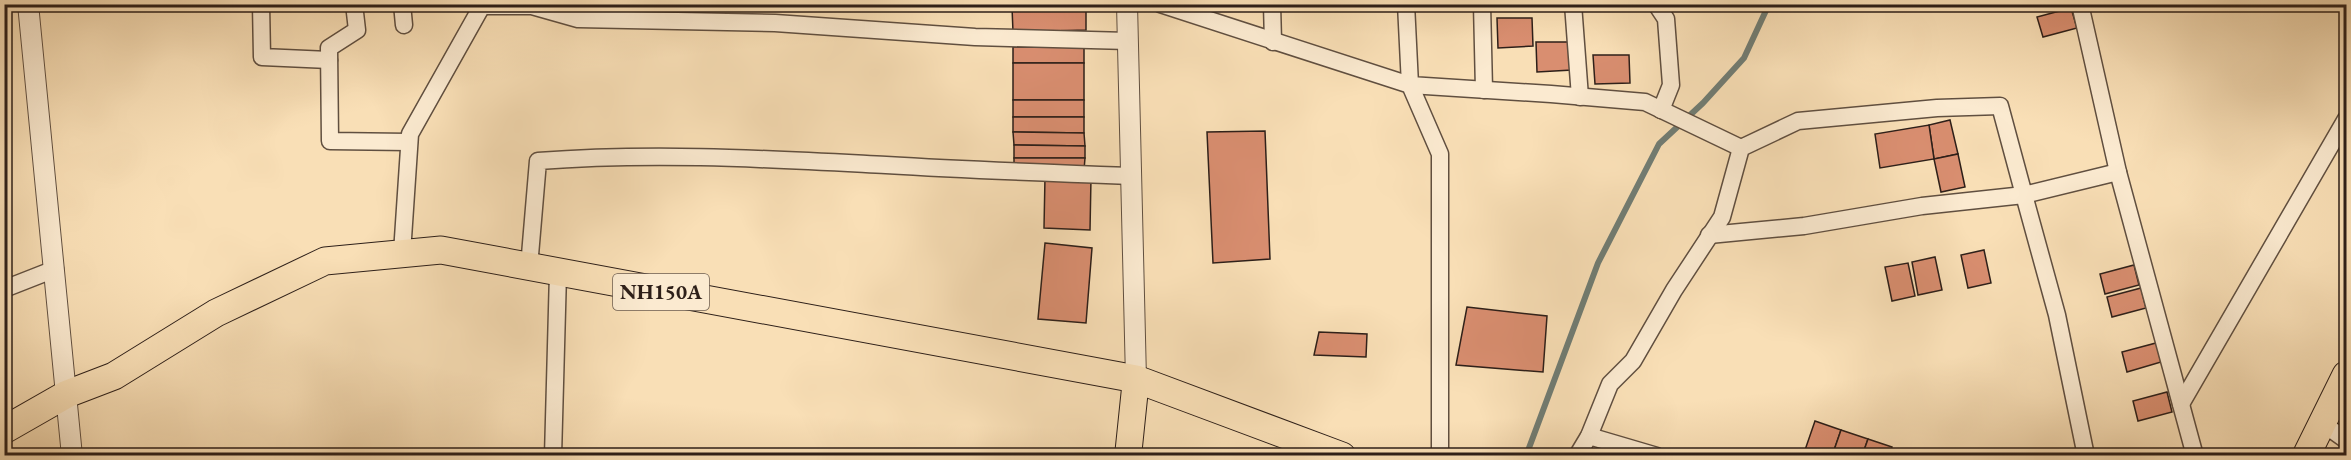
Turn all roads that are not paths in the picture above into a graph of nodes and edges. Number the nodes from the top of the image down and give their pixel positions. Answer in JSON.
{"nodes":[{"id":1,"x":28,"y":4,"type":"edge"},
{"id":2,"x":261,"y":4,"type":"edge"},
{"id":3,"x":354,"y":4,"type":"edge"},
{"id":4,"x":402,"y":4,"type":"edge"},
{"id":5,"x":1126,"y":4,"type":"edge"},
{"id":6,"x":1160,"y":4,"type":"edge"},
{"id":7,"x":1272,"y":4,"type":"edge"},
{"id":8,"x":1406,"y":4,"type":"edge"},
{"id":9,"x":1482,"y":4,"type":"edge"},
{"id":10,"x":1573,"y":4,"type":"edge"},
{"id":11,"x":1656,"y":4,"type":"edge"},
{"id":12,"x":2080,"y":4,"type":"edge"},
{"id":13,"x":483,"y":5,"type":"edge"},
{"id":14,"x":404,"y":25,"type":"dead end"},
{"id":15,"x":1128,"y":41,"type":"junction"},
{"id":16,"x":1273,"y":42,"type":"junction"},
{"id":17,"x":329,"y":60,"type":"junction"},
{"id":18,"x":1410,"y":86,"type":"junction"},
{"id":19,"x":1484,"y":90,"type":"junction"},
{"id":20,"x":1580,"y":97,"type":"junction"},
{"id":21,"x":1661,"y":110,"type":"junction"},
{"id":22,"x":2346,"y":119,"type":"edge"},
{"id":23,"x":409,"y":142,"type":"junction"},
{"id":24,"x":1741,"y":148,"type":"junction"},
{"id":25,"x":2118,"y":171,"type":"junction"},
{"id":26,"x":1131,"y":176,"type":"junction"},
{"id":27,"x":2024,"y":195,"type":"junction"},
{"id":28,"x":1709,"y":234,"type":"junction"},
{"id":29,"x":402,"y":254,"type":"junction"},
{"id":30,"x":529,"y":267,"type":"junction"},
{"id":31,"x":55,"y":269,"type":"junction"},
{"id":32,"x":558,"y":273,"type":"junction"},
{"id":33,"x":4,"y":289,"type":"edge"},
{"id":34,"x":2346,"y":375,"type":"edge"},
{"id":35,"x":1136,"y":379,"type":"junction"},
{"id":36,"x":67,"y":394,"type":"junction"},
{"id":37,"x":2181,"y":404,"type":"junction"},
{"id":38,"x":2322,"y":423,"type":"junction"},
{"id":39,"x":4,"y":430,"type":"edge"},
{"id":40,"x":1589,"y":436,"type":"junction"},
{"id":41,"x":2346,"y":440,"type":"edge"},
{"id":42,"x":72,"y":456,"type":"edge"},
{"id":43,"x":553,"y":456,"type":"edge"},
{"id":44,"x":1128,"y":456,"type":"edge"},
{"id":45,"x":1342,"y":456,"type":"edge"},
{"id":46,"x":1440,"y":456,"type":"edge"},
{"id":47,"x":1577,"y":456,"type":"edge"},
{"id":48,"x":1657,"y":456,"type":"edge"},
{"id":49,"x":2086,"y":456,"type":"edge"},
{"id":50,"x":2195,"y":456,"type":"edge"},
{"id":51,"x":2306,"y":456,"type":"edge"}],
"edges":[{"from":1,"to":31,"type":"street"},
{"from":2,"to":17,"type":"street"},
{"from":3,"to":17,"type":"street"},
{"from":4,"to":14,"type":"street"},
{"from":5,"to":15,"type":"street"},
{"from":6,"to":16,"type":"street"},
{"from":7,"to":16,"type":"street"},
{"from":8,"to":18,"type":"street"},
{"from":9,"to":19,"type":"street"},
{"from":10,"to":20,"type":"street"},
{"from":11,"to":21,"type":"street"},
{"from":12,"to":25,"type":"street"},
{"from":13,"to":15,"type":"street"},
{"from":13,"to":23,"type":"street"},
{"from":15,"to":26,"type":"street"},
{"from":16,"to":18,"type":"street"},
{"from":17,"to":23,"type":"street"},
{"from":18,"to":19,"type":"street"},
{"from":18,"to":46,"type":"street"},
{"from":19,"to":20,"type":"street"},
{"from":20,"to":21,"type":"street"},
{"from":21,"to":24,"type":"street"},
{"from":22,"to":37,"type":"street"},
{"from":23,"to":29,"type":"street"},
{"from":24,"to":27,"type":"street"},
{"from":24,"to":28,"type":"street"},
{"from":25,"to":27,"type":"street"},
{"from":25,"to":37,"type":"street"},
{"from":26,"to":30,"type":"street"},
{"from":26,"to":35,"type":"street"},
{"from":27,"to":28,"type":"street"},
{"from":27,"to":49,"type":"street"},
{"from":28,"to":40,"type":"street"},
{"from":29,"to":30,"type":"highway","number":"NH150A"},
{"from":29,"to":36,"type":"highway","number":"NH150A"},
{"from":30,"to":32,"type":"highway","number":"NH150A"},
{"from":31,"to":33,"type":"street"},
{"from":31,"to":36,"type":"street"},
{"from":32,"to":35,"type":"highway","number":"NH150A"},
{"from":32,"to":43,"type":"street"},
{"from":34,"to":38,"type":"highway"},
{"from":35,"to":44,"type":"main road"},
{"from":35,"to":45,"type":"highway","number":"NH150A"},
{"from":36,"to":39,"type":"highway","number":"NH150A"},
{"from":36,"to":42,"type":"street"},
{"from":37,"to":50,"type":"street"},
{"from":38,"to":41,"type":"street"},
{"from":38,"to":51,"type":"highway"},
{"from":40,"to":47,"type":"street"},
{"from":40,"to":48,"type":"street"}]}
